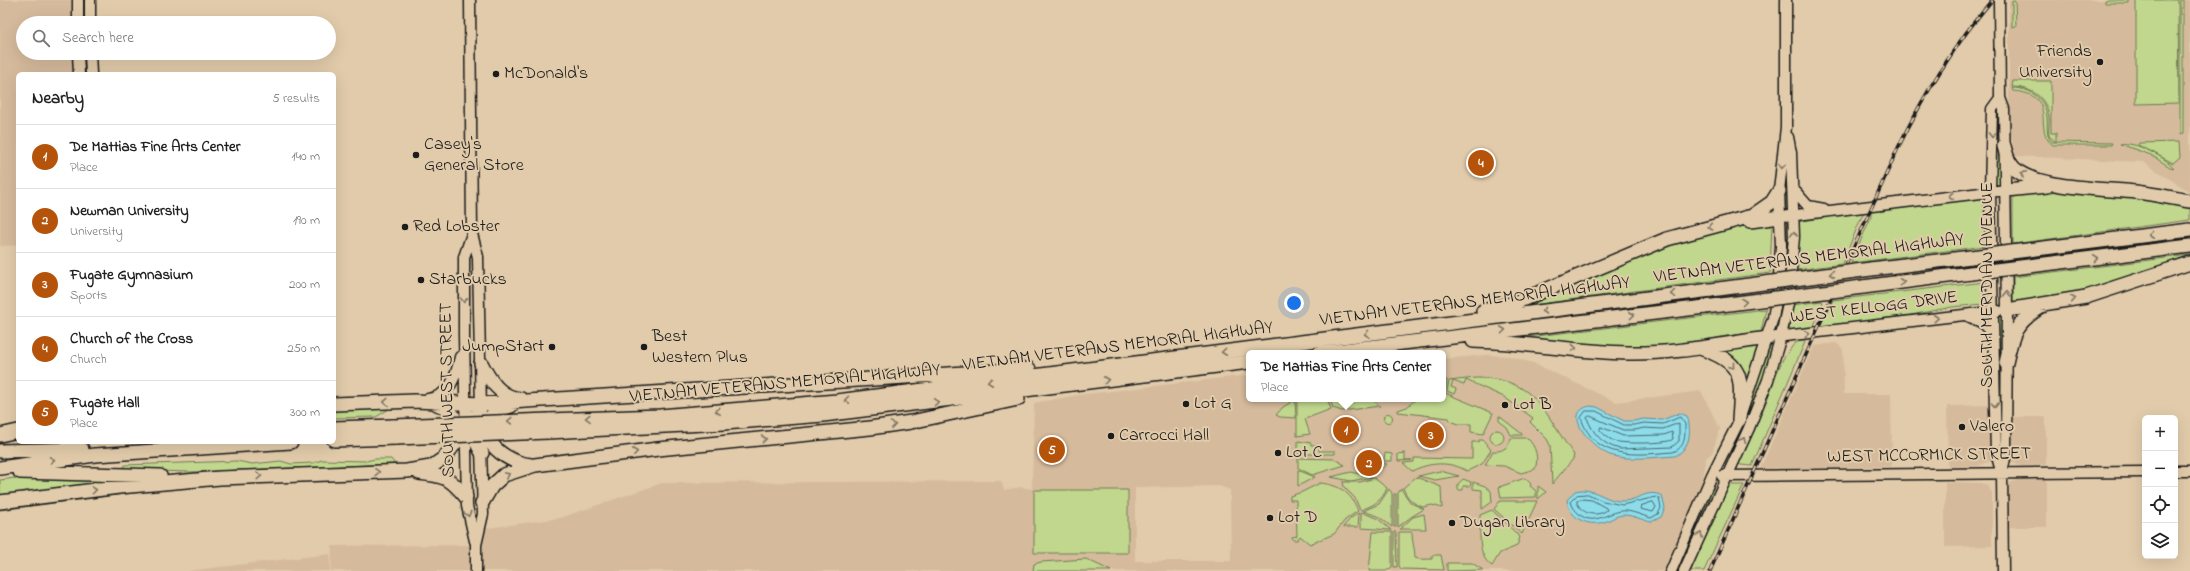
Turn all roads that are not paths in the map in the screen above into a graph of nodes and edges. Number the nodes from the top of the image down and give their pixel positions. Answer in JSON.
{"nodes":[{"id":1,"x":78,"y":0,"type":"edge"},
{"id":2,"x":90,"y":0,"type":"edge"},
{"id":3,"x":470,"y":0,"type":"edge"},
{"id":4,"x":1786,"y":0,"type":"edge"},
{"id":5,"x":1999,"y":0,"type":"edge"},
{"id":6,"x":78,"y":16,"type":"edge"},
{"id":7,"x":90,"y":16,"type":"edge"},
{"id":8,"x":78,"y":60,"type":"edge"},
{"id":9,"x":90,"y":60,"type":"edge"},
{"id":10,"x":79,"y":72,"type":"edge"},
{"id":11,"x":91,"y":72,"type":"edge"},
{"id":12,"x":2000,"y":98,"type":"junction"},
{"id":13,"x":1786,"y":127,"type":"junction"},
{"id":14,"x":2004,"y":146,"type":"junction"},
{"id":15,"x":2057,"y":185,"type":"junction"},
{"id":16,"x":1793,"y":189,"type":"junction"},
{"id":17,"x":2006,"y":190,"type":"junction"},
{"id":18,"x":1779,"y":191,"type":"junction"},
{"id":19,"x":1990,"y":192,"type":"junction"},
{"id":20,"x":2190,"y":202,"type":"edge"},
{"id":21,"x":1840,"y":211,"type":"junction"},
{"id":22,"x":1795,"y":216,"type":"junction"},
{"id":23,"x":1780,"y":217,"type":"junction"},
{"id":24,"x":1732,"y":223,"type":"junction"},
{"id":25,"x":2190,"y":230,"type":"edge"},
{"id":26,"x":472,"y":234,"type":"junction"},
{"id":27,"x":2190,"y":246,"type":"edge"},
{"id":28,"x":2190,"y":263,"type":"edge"},
{"id":29,"x":2045,"y":304,"type":"junction"},
{"id":30,"x":2007,"y":310,"type":"junction"},
{"id":31,"x":1992,"y":312,"type":"junction"},
{"id":32,"x":1966,"y":315,"type":"junction"},
{"id":33,"x":1406,"y":329,"type":"junction"},
{"id":34,"x":1993,"y":334,"type":"junction"},
{"id":35,"x":464,"y":336,"type":"junction"},
{"id":36,"x":1781,"y":336,"type":"junction"},
{"id":37,"x":1768,"y":338,"type":"junction"},
{"id":38,"x":1423,"y":341,"type":"junction"},
{"id":39,"x":1699,"y":348,"type":"junction"},
{"id":40,"x":1345,"y":350,"type":"edge"},
{"id":41,"x":1246,"y":362,"type":"edge"},
{"id":42,"x":481,"y":363,"type":"junction"},
{"id":43,"x":1126,"y":363,"type":"junction"},
{"id":44,"x":2006,"y":363,"type":"junction"},
{"id":45,"x":1068,"y":385,"type":"junction"},
{"id":46,"x":551,"y":400,"type":"junction"},
{"id":47,"x":421,"y":401,"type":"junction"},
{"id":48,"x":528,"y":401,"type":"junction"},
{"id":49,"x":336,"y":404,"type":"edge"},
{"id":50,"x":481,"y":404,"type":"junction"},
{"id":51,"x":496,"y":411,"type":"junction"},
{"id":52,"x":452,"y":412,"type":"junction"},
{"id":53,"x":1739,"y":420,"type":"junction"},
{"id":54,"x":471,"y":424,"type":"junction"},
{"id":55,"x":549,"y":426,"type":"junction"},
{"id":56,"x":336,"y":428,"type":"edge"},
{"id":57,"x":16,"y":432,"type":"edge"},
{"id":58,"x":395,"y":432,"type":"junction"},
{"id":59,"x":0,"y":436,"type":"edge"},
{"id":60,"x":16,"y":438,"type":"edge"},
{"id":61,"x":0,"y":439,"type":"edge"},
{"id":62,"x":336,"y":440,"type":"edge"},
{"id":63,"x":219,"y":444,"type":"edge"},
{"id":64,"x":261,"y":444,"type":"edge"},
{"id":65,"x":460,"y":445,"type":"junction"},
{"id":66,"x":495,"y":450,"type":"junction"},
{"id":67,"x":0,"y":451,"type":"edge"},
{"id":68,"x":482,"y":453,"type":"joint"},
{"id":69,"x":535,"y":465,"type":"junction"},
{"id":70,"x":0,"y":468,"type":"edge"},
{"id":71,"x":2178,"y":471,"type":"edge"},
{"id":72,"x":2190,"y":471,"type":"edge"},
{"id":73,"x":407,"y":472,"type":"junction"},
{"id":74,"x":2002,"y":472,"type":"junction"},
{"id":75,"x":2142,"y":472,"type":"edge"},
{"id":76,"x":0,"y":474,"type":"edge"},
{"id":77,"x":1712,"y":475,"type":"junction"},
{"id":78,"x":1727,"y":476,"type":"junction"},
{"id":79,"x":220,"y":478,"type":"junction"},
{"id":80,"x":466,"y":497,"type":"junction"},
{"id":81,"x":0,"y":502,"type":"edge"},
{"id":82,"x":482,"y":503,"type":"junction"},
{"id":83,"x":476,"y":544,"type":"junction"},
{"id":84,"x":476,"y":571,"type":"edge"},
{"id":85,"x":1671,"y":571,"type":"edge"},
{"id":86,"x":1684,"y":571,"type":"edge"},
{"id":87,"x":2003,"y":571,"type":"edge"}],
"edges":[{"from":1,"to":6,"type":"main road"},
{"from":2,"to":7,"type":"main road"},
{"from":3,"to":26,"type":"main road","name":"SOUTH WEST STREET"},
{"from":4,"to":13,"type":"main road"},
{"from":5,"to":12,"type":"main road","name":"SOUTH MERIDIAN AVENUE"},
{"from":8,"to":10,"type":"main road"},
{"from":9,"to":11,"type":"main road"},
{"from":12,"to":14,"type":"main road","name":"SOUTH MERIDIAN AVENUE"},
{"from":12,"to":19,"type":"main road","name":"SOUTH MERIDIAN AVENUE","one_way":true},
{"from":13,"to":16,"type":"main road"},
{"from":13,"to":18,"type":"main road","one_way":true},
{"from":15,"to":14,"type":"highway","one_way":true},
{"from":14,"to":17,"type":"main road","name":"SOUTH MERIDIAN AVENUE"},
{"from":15,"to":17,"type":"highway"},
{"from":15,"to":20,"type":"highway"},
{"from":16,"to":21,"type":"main road"},
{"from":16,"to":22,"type":"main road"},
{"from":17,"to":19,"type":"main road"},
{"from":30,"to":17,"type":"main road","name":"SOUTH MERIDIAN AVENUE","one_way":true},
{"from":18,"to":23,"type":"main road"},
{"from":18,"to":24,"type":"highway"},
{"from":19,"to":21,"type":"main road","one_way":true},
{"from":19,"to":31,"type":"main road","name":"SOUTH MERIDIAN AVENUE"},
{"from":21,"to":22,"type":"main road"},
{"from":22,"to":23,"type":"main road"},
{"from":36,"to":22,"type":"main road","one_way":true},
{"from":23,"to":24,"type":"highway"},
{"from":23,"to":37,"type":"main road"},
{"from":24,"to":33,"type":"highway","one_way":true},
{"from":25,"to":33,"type":"highway","name":"VIETNAM VETERANS MEMORIAL HIGHWAY","one_way":true,"bridge":true},
{"from":26,"to":35,"type":"main road","name":"SOUTH WEST STREET","one_way":true},
{"from":26,"to":42,"type":"main road","name":"SOUTH WEST STREET"},
{"from":38,"to":27,"type":"highway","name":"VIETNAM VETERANS MEMORIAL HIGHWAY","one_way":true,"bridge":true},
{"from":29,"to":28,"type":"highway","one_way":true},
{"from":29,"to":30,"type":"highway"},
{"from":29,"to":44,"type":"highway"},
{"from":30,"to":31,"type":"main road","name":"WEST KELLOGG DRIVE"},
{"from":30,"to":44,"type":"main road","name":"SOUTH MERIDIAN AVENUE"},
{"from":31,"to":32,"type":"main road","name":"WEST KELLOGG DRIVE"},
{"from":31,"to":34,"type":"main road","name":"SOUTH MERIDIAN AVENUE"},
{"from":32,"to":34,"type":"main road"},
{"from":36,"to":32,"type":"main road","name":"WEST KELLOGG DRIVE","one_way":true},
{"from":33,"to":43,"type":"highway","name":"VIETNAM VETERANS MEMORIAL HIGHWAY","one_way":true},
{"from":34,"to":74,"type":"main road","name":"SOUTH MERIDIAN AVENUE","one_way":true},
{"from":35,"to":47,"type":"main road"},
{"from":35,"to":54,"type":"main road","name":"SOUTH WEST STREET"},
{"from":36,"to":37,"type":"main road","name":"WEST KELLOGG DRIVE"},
{"from":78,"to":36,"type":"main road","one_way":true},
{"from":37,"to":39,"type":"highway"},
{"from":37,"to":53,"type":"main road"},
{"from":38,"to":39,"type":"highway","one_way":true},
{"from":38,"to":40,"type":"highway","name":"VIETNAM VETERANS MEMORIAL HIGHWAY"},
{"from":39,"to":53,"type":"highway","one_way":true},
{"from":45,"to":41,"type":"highway","name":"VIETNAM VETERANS MEMORIAL HIGHWAY","one_way":true},
{"from":42,"to":46,"type":"highway"},
{"from":42,"to":50,"type":"main road","name":"SOUTH WEST STREET"},
{"from":43,"to":46,"type":"highway"},
{"from":43,"to":55,"type":"highway","name":"VIETNAM VETERANS MEMORIAL HIGHWAY","one_way":true},
{"from":44,"to":74,"type":"main road","name":"SOUTH MERIDIAN AVENUE"},
{"from":55,"to":45,"type":"highway","name":"VIETNAM VETERANS MEMORIAL HIGHWAY","one_way":true},
{"from":69,"to":45,"type":"highway","one_way":true},
{"from":46,"to":48,"type":"highway"},
{"from":47,"to":49,"type":"highway","one_way":true},
{"from":47,"to":52,"type":"highway"},
{"from":47,"to":54,"type":"highway"},
{"from":48,"to":50,"type":"highway"},
{"from":48,"to":51,"type":"highway"},
{"from":50,"to":54,"type":"highway"},
{"from":50,"to":54,"type":"main road","name":"SOUTH WEST STREET"},
{"from":51,"to":54,"type":"highway"},
{"from":51,"to":66,"type":"highway"},
{"from":52,"to":54,"type":"highway"},
{"from":52,"to":65,"type":"highway"},
{"from":53,"to":77,"type":"main road"},
{"from":54,"to":65,"type":"highway"},
{"from":54,"to":66,"type":"highway"},
{"from":54,"to":68,"type":"highway"},
{"from":55,"to":58,"type":"highway","name":"VIETNAM VETERANS MEMORIAL HIGHWAY","bridge":true},
{"from":56,"to":58,"type":"highway","name":"VIETNAM VETERANS MEMORIAL HIGHWAY"},
{"from":57,"to":59,"type":"highway"},
{"from":58,"to":62,"type":"highway","name":"VIETNAM VETERANS MEMORIAL HIGHWAY"},
{"from":60,"to":61,"type":"highway"},
{"from":63,"to":67,"type":"highway"},
{"from":70,"to":64,"type":"highway","one_way":true},
{"from":65,"to":73,"type":"highway"},
{"from":65,"to":80,"type":"main road","name":"SOUTH WEST STREET"},
{"from":66,"to":69,"type":"highway"},
{"from":68,"to":82,"type":"main road","name":"SOUTH WEST STREET"},
{"from":82,"to":69,"type":"highway","one_way":true},
{"from":71,"to":72,"type":"main road"},
{"from":79,"to":73,"type":"highway","one_way":true},
{"from":73,"to":80,"type":"highway"},
{"from":74,"to":75,"type":"main road","name":"WEST MCCORMICK STREET"},
{"from":74,"to":78,"type":"main road","name":"WEST MCCORMICK STREET"},
{"from":74,"to":87,"type":"main road","name":"SOUTH MERIDIAN AVENUE"},
{"from":76,"to":79,"type":"highway"},
{"from":77,"to":78,"type":"main road","name":"WEST MCCORMICK STREET"},
{"from":77,"to":85,"type":"main road"},
{"from":86,"to":78,"type":"main road","one_way":true},
{"from":81,"to":79,"type":"highway","one_way":true},
{"from":80,"to":83,"type":"main road","name":"SOUTH WEST STREET","one_way":true},
{"from":82,"to":83,"type":"main road","name":"SOUTH WEST STREET"},
{"from":83,"to":84,"type":"main road","name":"SOUTH WEST STREET"}]}
